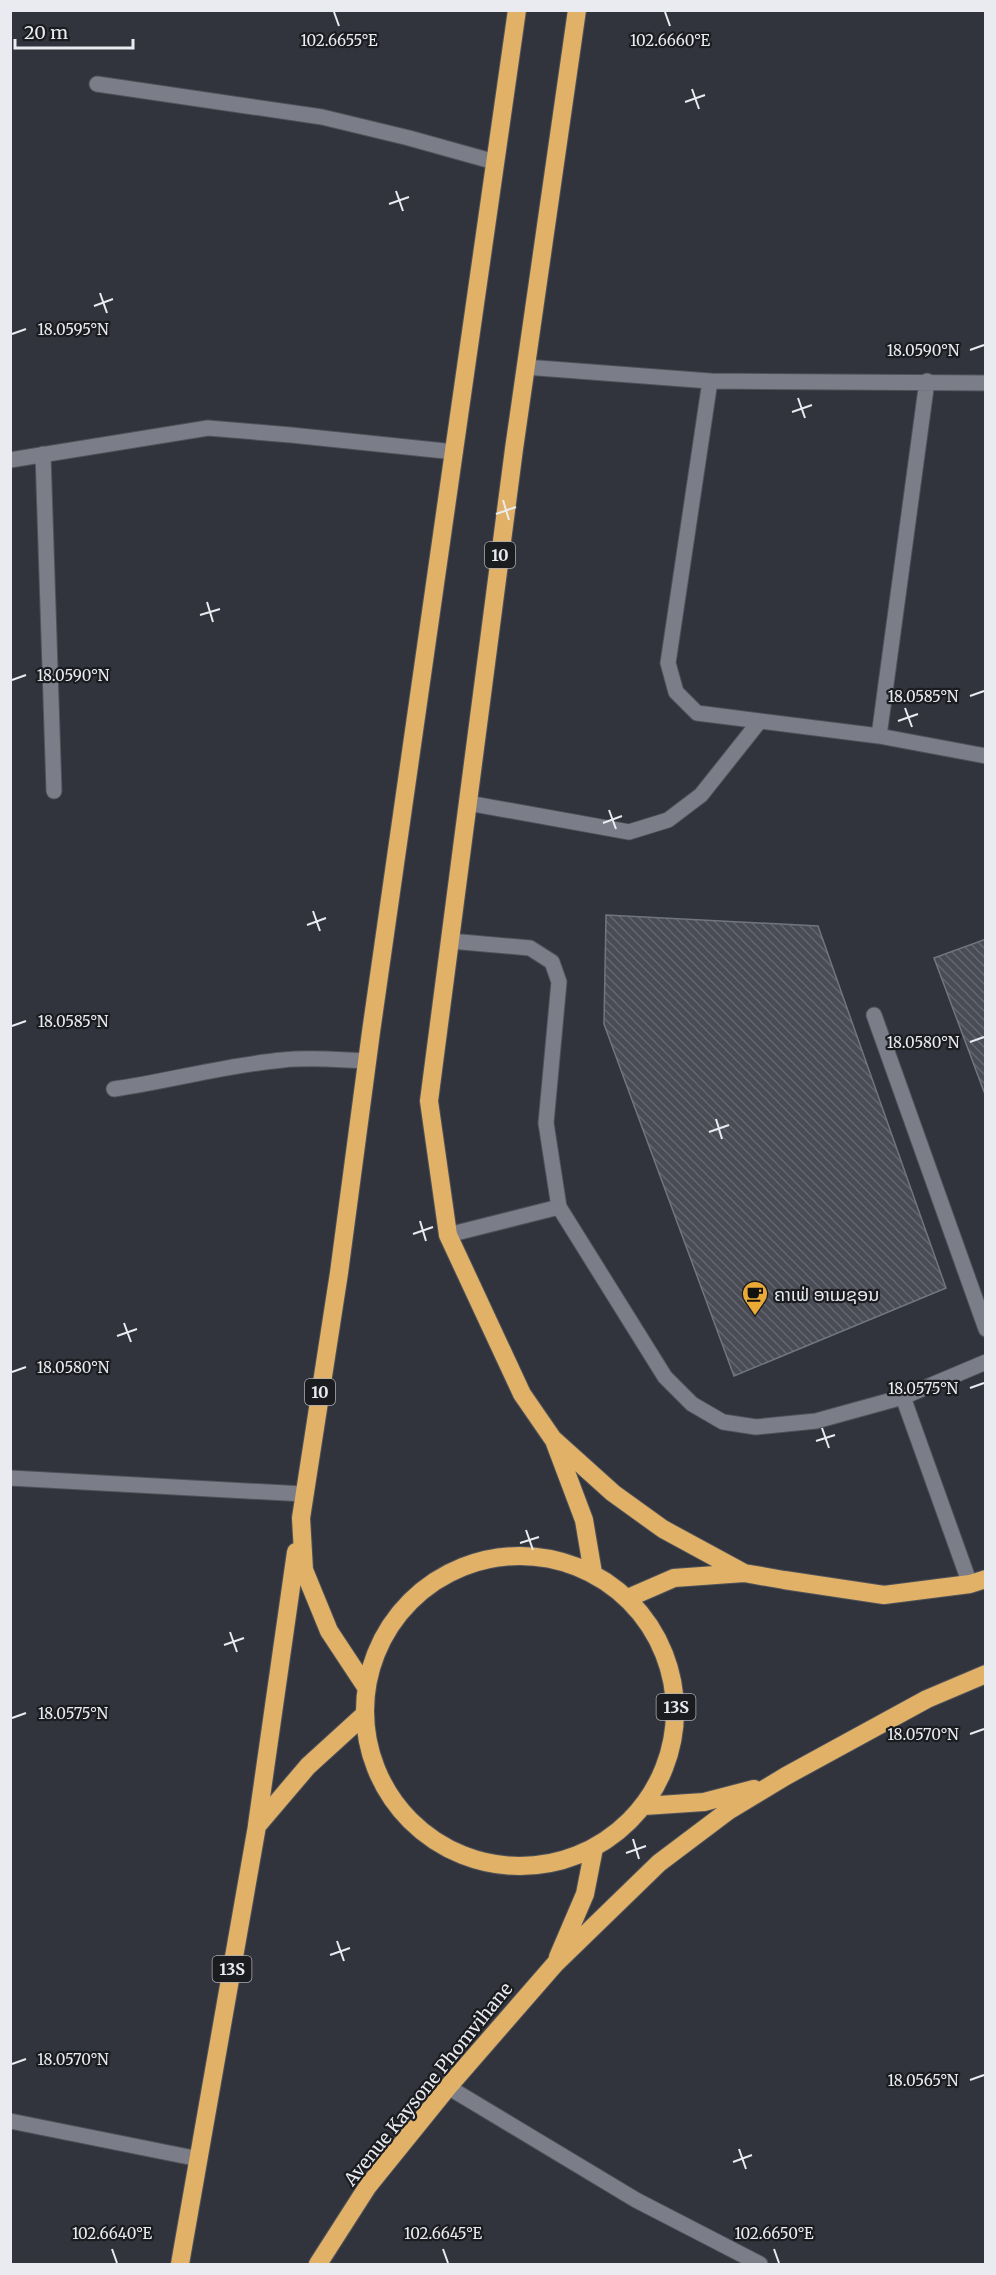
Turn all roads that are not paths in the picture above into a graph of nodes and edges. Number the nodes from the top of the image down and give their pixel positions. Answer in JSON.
{"nodes":[{"id":1,"x":517,"y":10,"type":"edge"},
{"id":2,"x":577,"y":10,"type":"edge"},
{"id":3,"x":97,"y":84,"type":"dead end"},
{"id":4,"x":495,"y":162,"type":"junction"},
{"id":5,"x":525,"y":367,"type":"junction"},
{"id":6,"x":710,"y":381,"type":"junction"},
{"id":7,"x":927,"y":381,"type":"junction"},
{"id":8,"x":986,"y":383,"type":"edge"},
{"id":9,"x":455,"y":452,"type":"junction"},
{"id":10,"x":43,"y":454,"type":"junction"},
{"id":11,"x":10,"y":460,"type":"edge"},
{"id":12,"x":759,"y":722,"type":"junction"},
{"id":13,"x":879,"y":736,"type":"junction"},
{"id":14,"x":986,"y":756,"type":"edge"},
{"id":15,"x":54,"y":791,"type":"dead end"},
{"id":16,"x":468,"y":803,"type":"junction"},
{"id":17,"x":450,"y":941,"type":"junction"},
{"id":18,"x":874,"y":1015,"type":"dead end"},
{"id":19,"x":367,"y":1061,"type":"junction"},
{"id":20,"x":114,"y":1089,"type":"dead end"},
{"id":21,"x":559,"y":1207,"type":"junction"},
{"id":22,"x":448,"y":1235,"type":"junction"},
{"id":23,"x":986,"y":1329,"type":"edge"},
{"id":24,"x":986,"y":1362,"type":"edge"},
{"id":25,"x":903,"y":1397,"type":"junction"},
{"id":26,"x":553,"y":1438,"type":"junction"},
{"id":27,"x":10,"y":1478,"type":"edge"},
{"id":28,"x":304,"y":1494,"type":"junction"},
{"id":29,"x":301,"y":1518,"type":"junction"},
{"id":30,"x":592,"y":1573,"type":"junction"},
{"id":31,"x":744,"y":1573,"type":"junction"},
{"id":32,"x":978,"y":1582,"type":"edge"},
{"id":33,"x":628,"y":1598,"type":"junction"},
{"id":34,"x":986,"y":1674,"type":"edge"},
{"id":35,"x":366,"y":1687,"type":"junction"},
{"id":36,"x":364,"y":1715,"type":"junction"},
{"id":37,"x":771,"y":1785,"type":"junction"},
{"id":38,"x":644,"y":1806,"type":"junction"},
{"id":39,"x":257,"y":1826,"type":"junction"},
{"id":40,"x":594,"y":1848,"type":"junction"},
{"id":41,"x":555,"y":1964,"type":"junction"},
{"id":42,"x":448,"y":2087,"type":"junction"},
{"id":43,"x":10,"y":2121,"type":"edge"},
{"id":44,"x":199,"y":2159,"type":"junction"},
{"id":45,"x":180,"y":2265,"type":"edge"},
{"id":46,"x":318,"y":2265,"type":"edge"},
{"id":47,"x":760,"y":2265,"type":"edge"}],
"edges":[{"from":1,"to":4,"type":"highway","number":"10"},
{"from":2,"to":5,"type":"highway","number":"10"},
{"from":3,"to":4,"type":"street"},
{"from":4,"to":9,"type":"highway","number":"10"},
{"from":5,"to":6,"type":"street"},
{"from":5,"to":16,"type":"highway","number":"10"},
{"from":6,"to":7,"type":"street"},
{"from":6,"to":12,"type":"street"},
{"from":7,"to":8,"type":"street"},
{"from":7,"to":13,"type":"street"},
{"from":9,"to":10,"type":"street"},
{"from":9,"to":19,"type":"highway","number":"10"},
{"from":10,"to":11,"type":"street"},
{"from":10,"to":15,"type":"street"},
{"from":12,"to":13,"type":"street"},
{"from":12,"to":16,"type":"street"},
{"from":13,"to":14,"type":"street"},
{"from":16,"to":17,"type":"highway","number":"10"},
{"from":17,"to":21,"type":"street"},
{"from":17,"to":22,"type":"highway","number":"10"},
{"from":18,"to":23,"type":"street"},
{"from":19,"to":20,"type":"street"},
{"from":19,"to":28,"type":"highway","number":"10"},
{"from":21,"to":22,"type":"street"},
{"from":21,"to":25,"type":"street"},
{"from":22,"to":26,"type":"highway","number":"10"},
{"from":24,"to":25,"type":"street"},
{"from":25,"to":32,"type":"street"},
{"from":26,"to":30,"type":"highway","number":"10"},
{"from":26,"to":31,"type":"highway","number":"10"},
{"from":27,"to":28,"type":"street"},
{"from":28,"to":29,"type":"highway","number":"10"},
{"from":29,"to":35,"type":"highway","number":"10"},
{"from":29,"to":39,"type":"highway","number":"10"},
{"from":30,"to":33,"type":"highway","number":"13S"},
{"from":30,"to":35,"type":"highway","number":"13S"},
{"from":31,"to":32,"type":"highway"},
{"from":31,"to":33,"type":"highway"},
{"from":33,"to":38,"type":"highway","number":"13S"},
{"from":34,"to":37,"type":"highway"},
{"from":35,"to":36,"type":"highway","number":"13S"},
{"from":36,"to":39,"type":"highway"},
{"from":36,"to":40,"type":"highway","number":"13S"},
{"from":37,"to":38,"type":"highway"},
{"from":37,"to":41,"type":"highway","name":"Avenue Kaysone Phomvihane"},
{"from":38,"to":40,"type":"highway","number":"13S"},
{"from":39,"to":44,"type":"highway","number":"13S"},
{"from":40,"to":41,"type":"highway","name":"Avenue Kaysone Phomvihane"},
{"from":41,"to":42,"type":"highway","name":"Avenue Kaysone Phomvihane"},
{"from":42,"to":46,"type":"highway","name":"Avenue Kaysone Phomvihane"},
{"from":42,"to":47,"type":"street"},
{"from":43,"to":44,"type":"street"},
{"from":44,"to":45,"type":"highway","number":"13S"}]}
